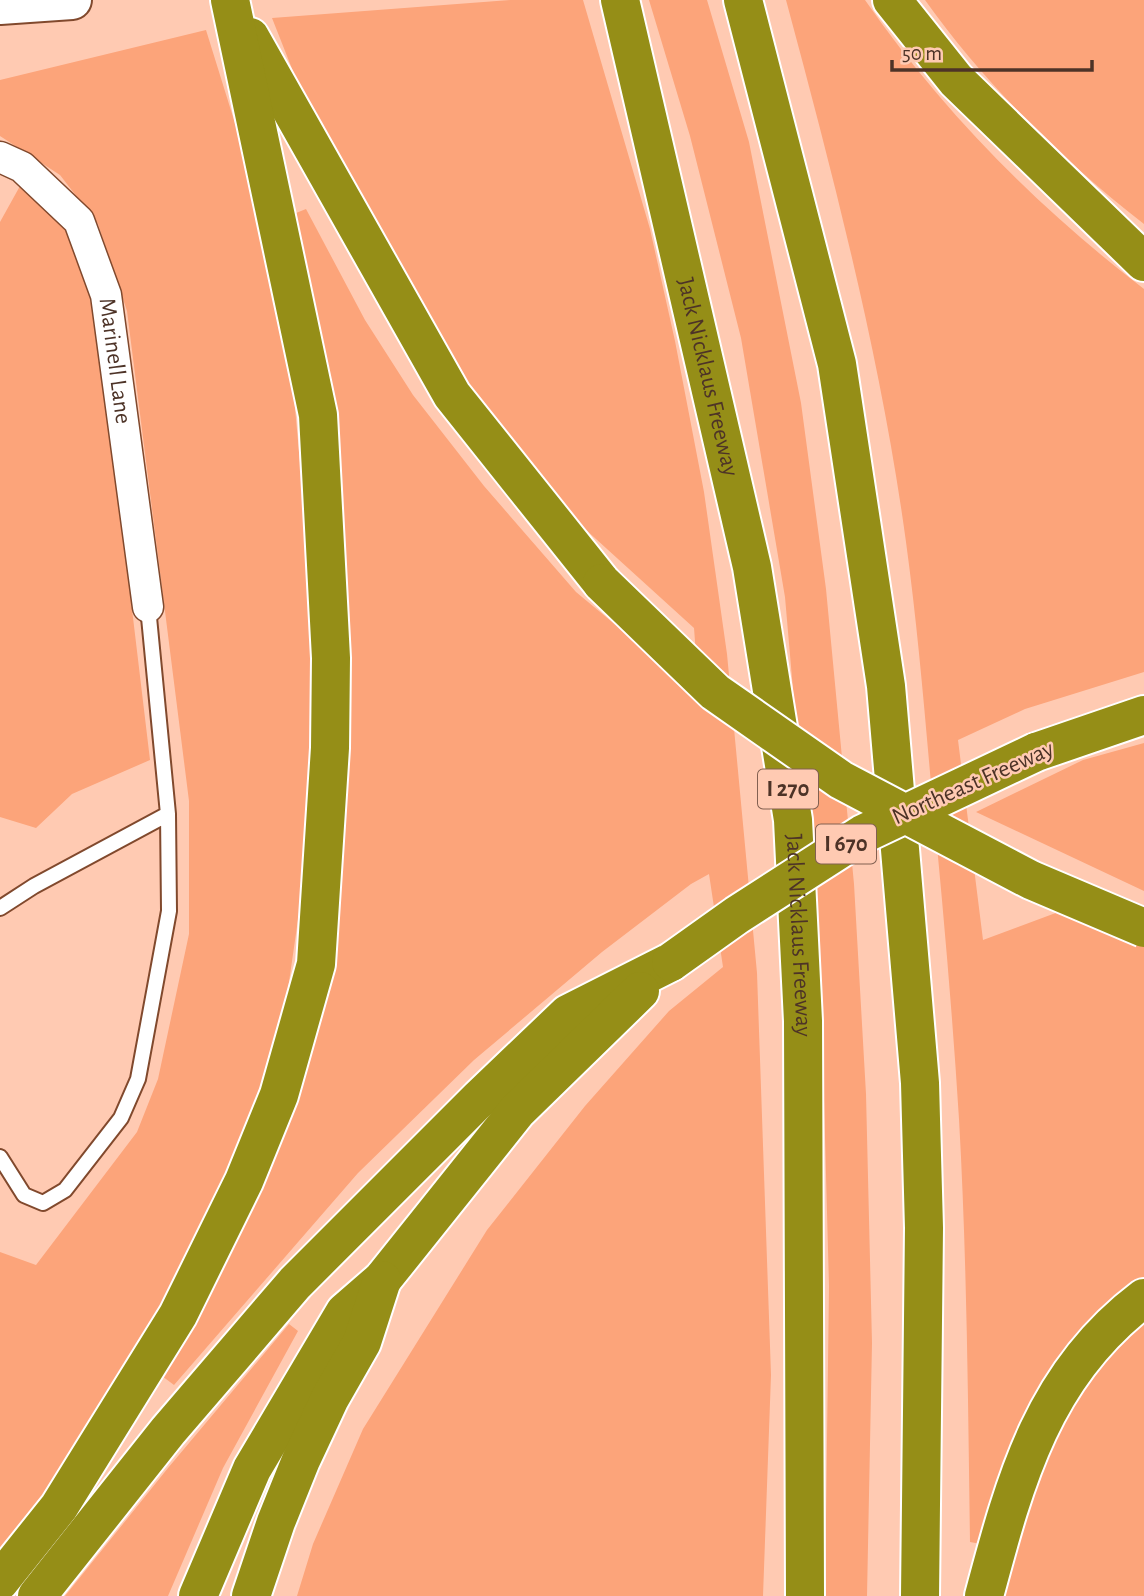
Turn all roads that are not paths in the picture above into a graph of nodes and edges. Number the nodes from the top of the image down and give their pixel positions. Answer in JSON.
{"nodes":[{"id":1,"x":72,"y":0,"type":"edge"},
{"id":2,"x":620,"y":0,"type":"edge"},
{"id":3,"x":743,"y":0,"type":"edge"},
{"id":4,"x":892,"y":0,"type":"edge"},
{"id":5,"x":231,"y":2,"type":"edge"},
{"id":6,"x":0,"y":5,"type":"edge"},
{"id":7,"x":261,"y":82,"type":"junction"},
{"id":8,"x":0,"y":157,"type":"edge"},
{"id":9,"x":1144,"y":262,"type":"edge"},
{"id":10,"x":148,"y":607,"type":"joint"},
{"id":11,"x":1144,"y":715,"type":"edge"},
{"id":12,"x":168,"y":814,"type":"junction"},
{"id":13,"x":0,"y":908,"type":"edge"},
{"id":14,"x":1144,"y":928,"type":"edge"},
{"id":15,"x":671,"y":962,"type":"junction"},
{"id":16,"x":0,"y":1157,"type":"edge"},
{"id":17,"x":382,"y":1280,"type":"junction"},
{"id":18,"x":1144,"y":1298,"type":"edge"},
{"id":19,"x":0,"y":1581,"type":"edge"},
{"id":20,"x":37,"y":1596,"type":"edge"},
{"id":21,"x":198,"y":1596,"type":"edge"},
{"id":22,"x":251,"y":1596,"type":"edge"},
{"id":23,"x":805,"y":1596,"type":"edge"},
{"id":24,"x":920,"y":1596,"type":"edge"},
{"id":25,"x":984,"y":1596,"type":"edge"}],
"edges":[{"from":1,"to":6,"type":"main road"},
{"from":2,"to":23,"type":"highway","name":"Jack Nicklaus Freeway","number":"I 270"},
{"from":3,"to":24,"type":"highway"},
{"from":4,"to":9,"type":"highway"},
{"from":5,"to":7,"type":"highway"},
{"from":7,"to":14,"type":"highway","bridge":true},
{"from":7,"to":19,"type":"highway"},
{"from":8,"to":10,"type":"street","name":"Marinell Lane"},
{"from":10,"to":12,"type":"lane"},
{"from":11,"to":15,"type":"highway","name":"Northeast Freeway","number":"I 670","bridge":true},
{"from":12,"to":13,"type":"lane"},
{"from":12,"to":16,"type":"lane"},
{"from":15,"to":17,"type":"highway"},
{"from":15,"to":20,"type":"highway"},
{"from":17,"to":21,"type":"highway"},
{"from":17,"to":22,"type":"highway"},
{"from":18,"to":25,"type":"highway"}]}
